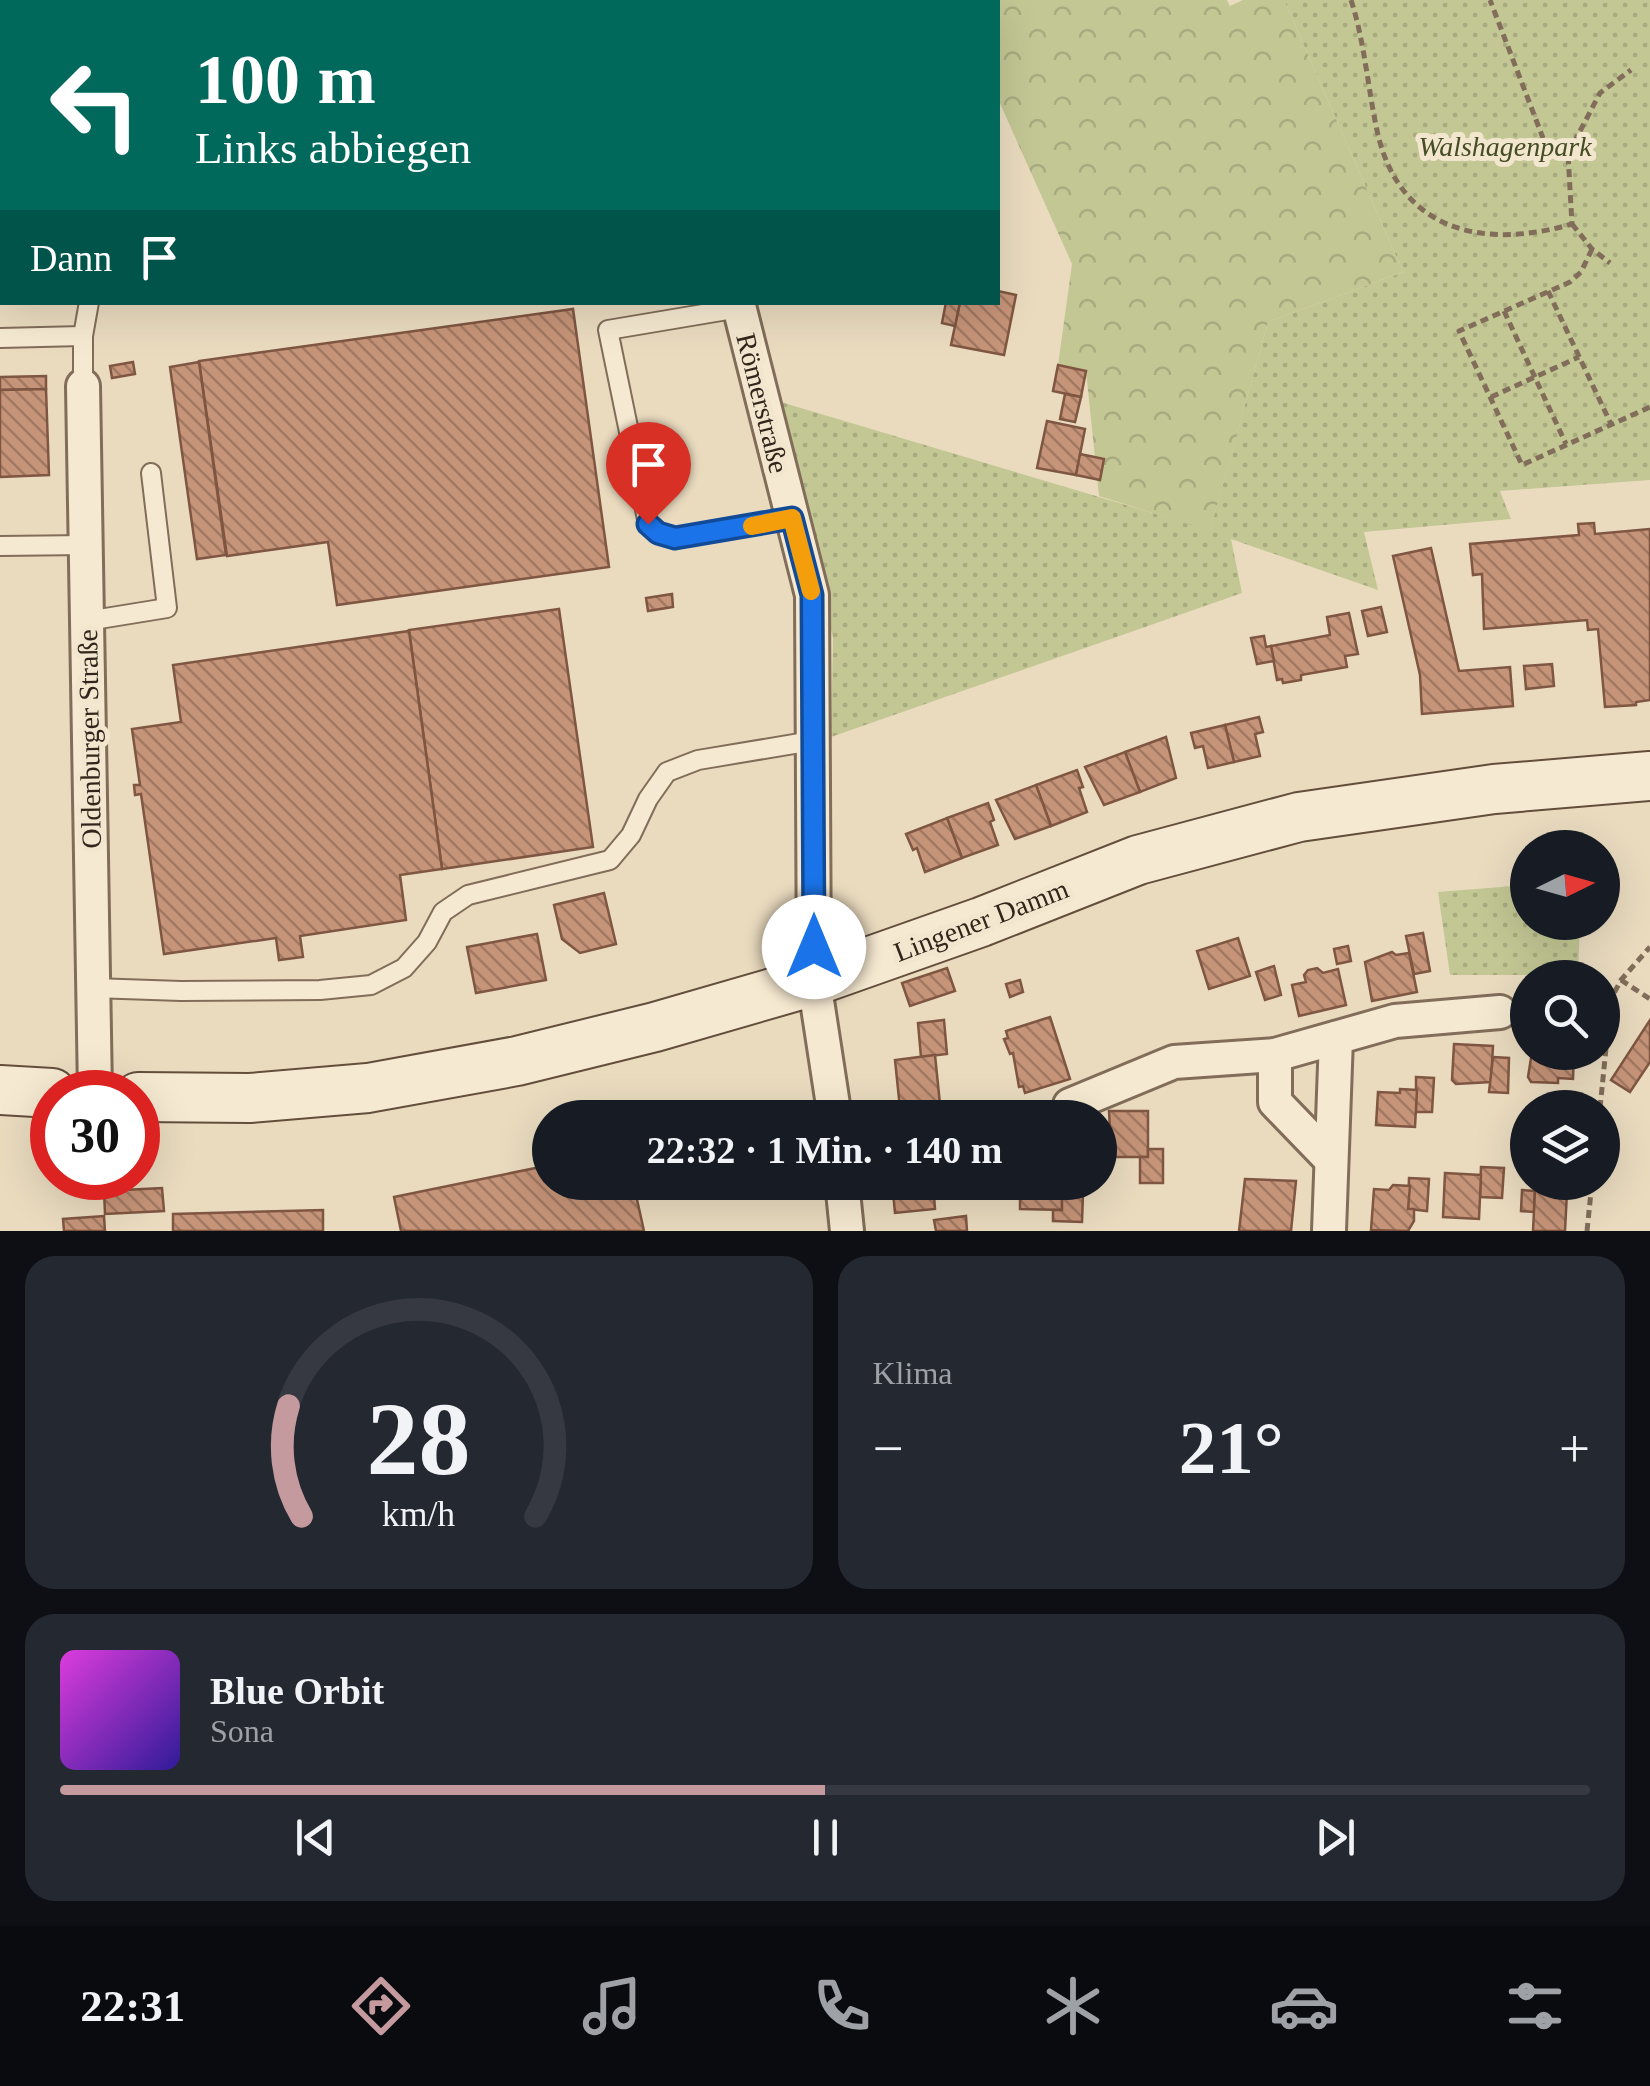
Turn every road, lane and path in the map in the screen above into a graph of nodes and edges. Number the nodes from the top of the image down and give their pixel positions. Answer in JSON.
{"nodes":[{"id":1,"x":1351,"y":0,"type":"edge"},
{"id":2,"x":1490,"y":0,"type":"edge"},
{"id":3,"x":1631,"y":70,"type":"dead end"},
{"id":4,"x":1568,"y":154,"type":"junction"},
{"id":5,"x":1572,"y":224,"type":"junction"},
{"id":6,"x":1592,"y":249,"type":"junction"},
{"id":7,"x":1610,"y":263,"type":"dead end"},
{"id":8,"x":1548,"y":291,"type":"junction"},
{"id":9,"x":89,"y":305,"type":"edge"},
{"id":10,"x":738,"y":305,"type":"edge"},
{"id":11,"x":1504,"y":311,"type":"junction"},
{"id":12,"x":83,"y":336,"type":"junction"},
{"id":13,"x":0,"y":338,"type":"edge"},
{"id":14,"x":1579,"y":357,"type":"junction"},
{"id":15,"x":1535,"y":378,"type":"junction"},
{"id":16,"x":83,"y":386,"type":"joint"},
{"id":17,"x":1490,"y":397,"type":"junction"},
{"id":18,"x":1650,"y":407,"type":"edge"},
{"id":19,"x":1611,"y":424,"type":"junction"},
{"id":20,"x":1566,"y":444,"type":"junction"},
{"id":21,"x":152,"y":473,"type":"dead end"},
{"id":22,"x":792,"y":518,"type":"junction"},
{"id":23,"x":86,"y":545,"type":"junction"},
{"id":24,"x":0,"y":546,"type":"edge"},
{"id":25,"x":87,"y":622,"type":"junction"},
{"id":26,"x":812,"y":741,"type":"junction"},
{"id":27,"x":1650,"y":776,"type":"edge"},
{"id":28,"x":1650,"y":946,"type":"edge"},
{"id":29,"x":1621,"y":980,"type":"joint"},
{"id":30,"x":814,"y":982,"type":"junction"},
{"id":31,"x":93,"y":988,"type":"junction"},
{"id":32,"x":1650,"y":998,"type":"edge"},
{"id":33,"x":1500,"y":1012,"type":"dead end"},
{"id":34,"x":1336,"y":1038,"type":"junction"},
{"id":35,"x":1275,"y":1055,"type":"junction"},
{"id":36,"x":95,"y":1070,"type":"edge"},
{"id":37,"x":0,"y":1090,"type":"edge"},
{"id":38,"x":30,"y":1092,"type":"edge"},
{"id":39,"x":160,"y":1097,"type":"edge"},
{"id":40,"x":832,"y":1100,"type":"edge"},
{"id":41,"x":1082,"y":1100,"type":"edge"},
{"id":42,"x":1330,"y":1160,"type":"junction"},
{"id":43,"x":844,"y":1200,"type":"edge"},
{"id":44,"x":1591,"y":1200,"type":"edge"},
{"id":45,"x":848,"y":1231,"type":"edge"},
{"id":46,"x":1330,"y":1231,"type":"edge"},
{"id":47,"x":1588,"y":1231,"type":"edge"}],
"edges":[{"from":1,"to":5,"type":"path"},
{"from":2,"to":4,"type":"path"},
{"from":3,"to":4,"type":"path"},
{"from":4,"to":5,"type":"path"},
{"from":5,"to":6,"type":"path"},
{"from":6,"to":7,"type":"path"},
{"from":6,"to":8,"type":"path"},
{"from":8,"to":11,"type":"path"},
{"from":8,"to":14,"type":"path"},
{"from":9,"to":12,"type":"lane"},
{"from":10,"to":22,"type":"street","name":"Römerstraße"},
{"from":10,"to":22,"type":"lane"},
{"from":11,"to":15,"type":"path"},
{"from":11,"to":17,"type":"path"},
{"from":12,"to":13,"type":"lane"},
{"from":12,"to":16,"type":"lane"},
{"from":14,"to":15,"type":"path"},
{"from":14,"to":19,"type":"path"},
{"from":15,"to":17,"type":"path"},
{"from":15,"to":20,"type":"path"},
{"from":16,"to":23,"type":"street","name":"Oldenburger Straße"},
{"from":17,"to":20,"type":"path"},
{"from":18,"to":19,"type":"path"},
{"from":19,"to":20,"type":"path"},
{"from":21,"to":25,"type":"lane"},
{"from":22,"to":26,"type":"street","name":"Römerstraße"},
{"from":23,"to":24,"type":"lane"},
{"from":23,"to":25,"type":"street","name":"Oldenburger Straße"},
{"from":25,"to":31,"type":"street","name":"Oldenburger Straße"},
{"from":26,"to":30,"type":"street","name":"Römerstraße"},
{"from":26,"to":31,"type":"lane"},
{"from":27,"to":30,"type":"main road","name":"Lingener Damm"},
{"from":28,"to":29,"type":"path"},
{"from":29,"to":32,"type":"path"},
{"from":30,"to":39,"type":"main road","name":"Lingener Damm"},
{"from":30,"to":40,"type":"street","name":"Römerstraße"},
{"from":31,"to":36,"type":"street","name":"Oldenburger Straße"},
{"from":33,"to":34,"type":"street"},
{"from":34,"to":35,"type":"street"},
{"from":34,"to":42,"type":"street"},
{"from":35,"to":41,"type":"street"},
{"from":35,"to":42,"type":"street"},
{"from":37,"to":38,"type":"main road"},
{"from":42,"to":46,"type":"street"},
{"from":43,"to":45,"type":"street"},
{"from":44,"to":47,"type":"path"}]}
